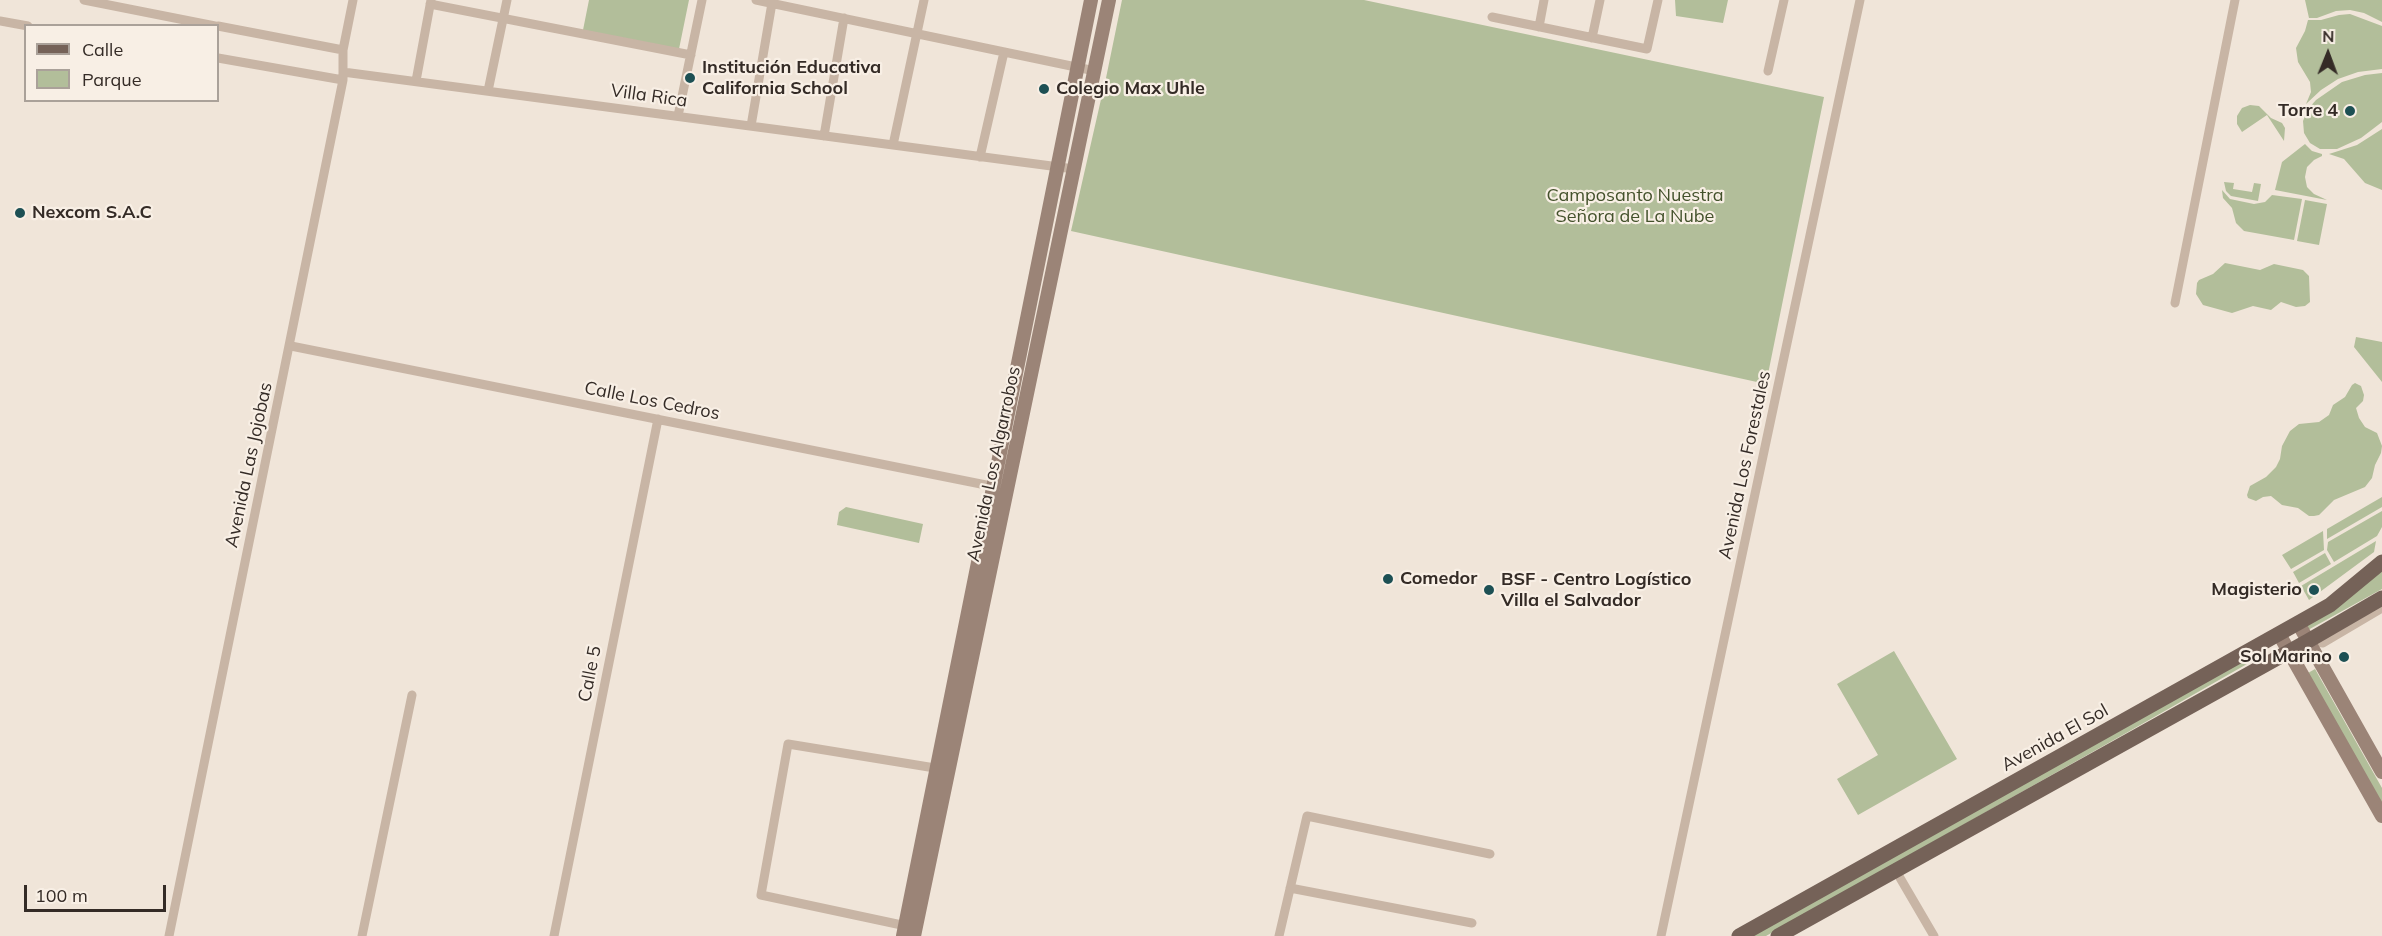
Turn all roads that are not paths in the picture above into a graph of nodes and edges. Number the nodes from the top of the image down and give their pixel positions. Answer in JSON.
{"nodes":[{"id":1,"x":84,"y":0,"type":"edge"},
{"id":2,"x":353,"y":0,"type":"edge"},
{"id":3,"x":507,"y":0,"type":"edge"},
{"id":4,"x":702,"y":0,"type":"edge"},
{"id":5,"x":756,"y":0,"type":"edge"},
{"id":6,"x":924,"y":0,"type":"edge"},
{"id":7,"x":1091,"y":0,"type":"edge"},
{"id":8,"x":1109,"y":0,"type":"edge"},
{"id":9,"x":1544,"y":0,"type":"edge"},
{"id":10,"x":1600,"y":0,"type":"edge"},
{"id":11,"x":1658,"y":0,"type":"edge"},
{"id":12,"x":1784,"y":0,"type":"edge"},
{"id":13,"x":1860,"y":0,"type":"edge"},
{"id":14,"x":2235,"y":0,"type":"edge"},
{"id":15,"x":431,"y":2,"type":"edge"},
{"id":16,"x":772,"y":3,"type":"junction"},
{"id":17,"x":1492,"y":17,"type":"dead end"},
{"id":18,"x":503,"y":18,"type":"junction"},
{"id":19,"x":844,"y":18,"type":"junction"},
{"id":20,"x":0,"y":21,"type":"edge"},
{"id":21,"x":206,"y":24,"type":"edge"},
{"id":22,"x":24,"y":25,"type":"edge"},
{"id":23,"x":219,"y":27,"type":"edge"},
{"id":24,"x":1539,"y":27,"type":"junction"},
{"id":25,"x":917,"y":34,"type":"junction"},
{"id":26,"x":1592,"y":38,"type":"junction"},
{"id":27,"x":343,"y":51,"type":"junction"},
{"id":28,"x":1004,"y":52,"type":"junction"},
{"id":29,"x":691,"y":55,"type":"junction"},
{"id":30,"x":219,"y":58,"type":"edge"},
{"id":31,"x":1078,"y":67,"type":"junction"},
{"id":32,"x":1095,"y":71,"type":"junction"},
{"id":33,"x":1768,"y":71,"type":"dead end"},
{"id":34,"x":343,"y":76,"type":"junction"},
{"id":35,"x":416,"y":81,"type":"junction"},
{"id":36,"x":488,"y":91,"type":"junction"},
{"id":37,"x":678,"y":117,"type":"junction"},
{"id":38,"x":751,"y":126,"type":"junction"},
{"id":39,"x":824,"y":136,"type":"junction"},
{"id":40,"x":894,"y":145,"type":"junction"},
{"id":41,"x":980,"y":157,"type":"junction"},
{"id":42,"x":1058,"y":167,"type":"junction"},
{"id":43,"x":1074,"y":169,"type":"junction"},
{"id":44,"x":2175,"y":303,"type":"dead end"},
{"id":45,"x":291,"y":346,"type":"junction"},
{"id":46,"x":658,"y":419,"type":"junction"},
{"id":47,"x":993,"y":486,"type":"junction"},
{"id":48,"x":1007,"y":489,"type":"junction"},
{"id":49,"x":2382,"y":562,"type":"edge"},
{"id":50,"x":2382,"y":598,"type":"edge"},
{"id":51,"x":2382,"y":608,"type":"edge"},
{"id":52,"x":2298,"y":623,"type":"junction"},
{"id":53,"x":2279,"y":634,"type":"junction"},
{"id":54,"x":2308,"y":641,"type":"junction"},
{"id":55,"x":2289,"y":651,"type":"junction"},
{"id":56,"x":412,"y":695,"type":"dead end"},
{"id":57,"x":943,"y":769,"type":"junction"},
{"id":58,"x":2382,"y":772,"type":"edge"},
{"id":59,"x":2382,"y":816,"type":"edge"},
{"id":60,"x":1490,"y":854,"type":"dead end"},
{"id":61,"x":1896,"y":871,"type":"junction"},
{"id":62,"x":1290,"y":888,"type":"junction"},
{"id":63,"x":1472,"y":923,"type":"dead end"},
{"id":64,"x":909,"y":932,"type":"edge"},
{"id":65,"x":169,"y":936,"type":"edge"},
{"id":66,"x":362,"y":936,"type":"edge"},
{"id":67,"x":554,"y":936,"type":"edge"},
{"id":68,"x":1279,"y":936,"type":"edge"},
{"id":69,"x":1661,"y":936,"type":"edge"},
{"id":70,"x":1739,"y":936,"type":"edge"},
{"id":71,"x":1778,"y":936,"type":"edge"},
{"id":72,"x":1934,"y":936,"type":"edge"}],
"edges":[{"from":1,"to":21,"type":"street"},
{"from":2,"to":27,"type":"street","name":"Avenida Las Jojobas"},
{"from":3,"to":18,"type":"street"},
{"from":4,"to":29,"type":"street"},
{"from":5,"to":16,"type":"street"},
{"from":6,"to":25,"type":"street"},
{"from":7,"to":31,"type":"street","name":"Avenida Los Algarrobos"},
{"from":8,"to":32,"type":"street","name":"Avenida Los Algarrobos"},
{"from":9,"to":24,"type":"street"},
{"from":10,"to":26,"type":"street"},
{"from":11,"to":26,"type":"street"},
{"from":12,"to":33,"type":"street"},
{"from":13,"to":69,"type":"street","name":"Avenida Los Forestales"},
{"from":14,"to":44,"type":"street"},
{"from":15,"to":18,"type":"street"},
{"from":15,"to":35,"type":"street"},
{"from":16,"to":19,"type":"street"},
{"from":16,"to":38,"type":"street"},
{"from":17,"to":24,"type":"street"},
{"from":18,"to":29,"type":"street"},
{"from":18,"to":36,"type":"street"},
{"from":19,"to":25,"type":"street"},
{"from":19,"to":39,"type":"street"},
{"from":20,"to":22,"type":"street"},
{"from":23,"to":27,"type":"street"},
{"from":24,"to":26,"type":"street"},
{"from":25,"to":28,"type":"street"},
{"from":25,"to":40,"type":"street"},
{"from":27,"to":34,"type":"street","name":"Avenida Las Jojobas"},
{"from":28,"to":31,"type":"street"},
{"from":28,"to":41,"type":"street"},
{"from":29,"to":37,"type":"street"},
{"from":30,"to":34,"type":"street","name":"Villa Rica"},
{"from":31,"to":32,"type":"street"},
{"from":31,"to":42,"type":"street","name":"Avenida Los Algarrobos"},
{"from":32,"to":43,"type":"street","name":"Avenida Los Algarrobos"},
{"from":34,"to":35,"type":"street","name":"Villa Rica"},
{"from":34,"to":45,"type":"street","name":"Avenida Las Jojobas"},
{"from":35,"to":36,"type":"street","name":"Villa Rica"},
{"from":36,"to":37,"type":"street","name":"Villa Rica"},
{"from":37,"to":38,"type":"street","name":"Villa Rica"},
{"from":38,"to":39,"type":"street","name":"Villa Rica"},
{"from":39,"to":40,"type":"street","name":"Villa Rica"},
{"from":40,"to":41,"type":"street","name":"Villa Rica"},
{"from":41,"to":42,"type":"street","name":"Villa Rica"},
{"from":42,"to":43,"type":"street","name":"Villa Rica"},
{"from":42,"to":47,"type":"street","name":"Avenida Los Algarrobos"},
{"from":43,"to":48,"type":"street","name":"Avenida Los Algarrobos"},
{"from":45,"to":46,"type":"street","name":"Calle Los Cedros"},
{"from":45,"to":65,"type":"street","name":"Avenida Las Jojobas"},
{"from":46,"to":47,"type":"street","name":"Calle Los Cedros"},
{"from":46,"to":67,"type":"street","name":"Calle 5"},
{"from":47,"to":48,"type":"street","name":"Calle Los Cedros"},
{"from":47,"to":57,"type":"street","name":"Avenida Los Algarrobos"},
{"from":48,"to":57,"type":"street","name":"Avenida Los Algarrobos"},
{"from":49,"to":52,"type":"main road","name":"Avenida El Sol"},
{"from":50,"to":54,"type":"main road","name":"Avenida El Sol"},
{"from":51,"to":54,"type":"street","name":"Avenida El Sol"},
{"from":52,"to":53,"type":"main road","name":"Avenida El Sol"},
{"from":52,"to":54,"type":"street"},
{"from":53,"to":55,"type":"street"},
{"from":53,"to":70,"type":"main road","name":"Avenida El Sol"},
{"from":54,"to":55,"type":"main road","name":"Avenida El Sol"},
{"from":54,"to":58,"type":"street"},
{"from":55,"to":59,"type":"street"},
{"from":55,"to":61,"type":"main road","name":"Avenida El Sol"},
{"from":56,"to":66,"type":"street"},
{"from":57,"to":64,"type":"street","name":"Avenida Los Algarrobos"},
{"from":57,"to":64,"type":"street"},
{"from":60,"to":62,"type":"street"},
{"from":61,"to":71,"type":"main road","name":"Avenida El Sol"},
{"from":61,"to":72,"type":"street"},
{"from":62,"to":63,"type":"street"},
{"from":62,"to":68,"type":"street"}]}
